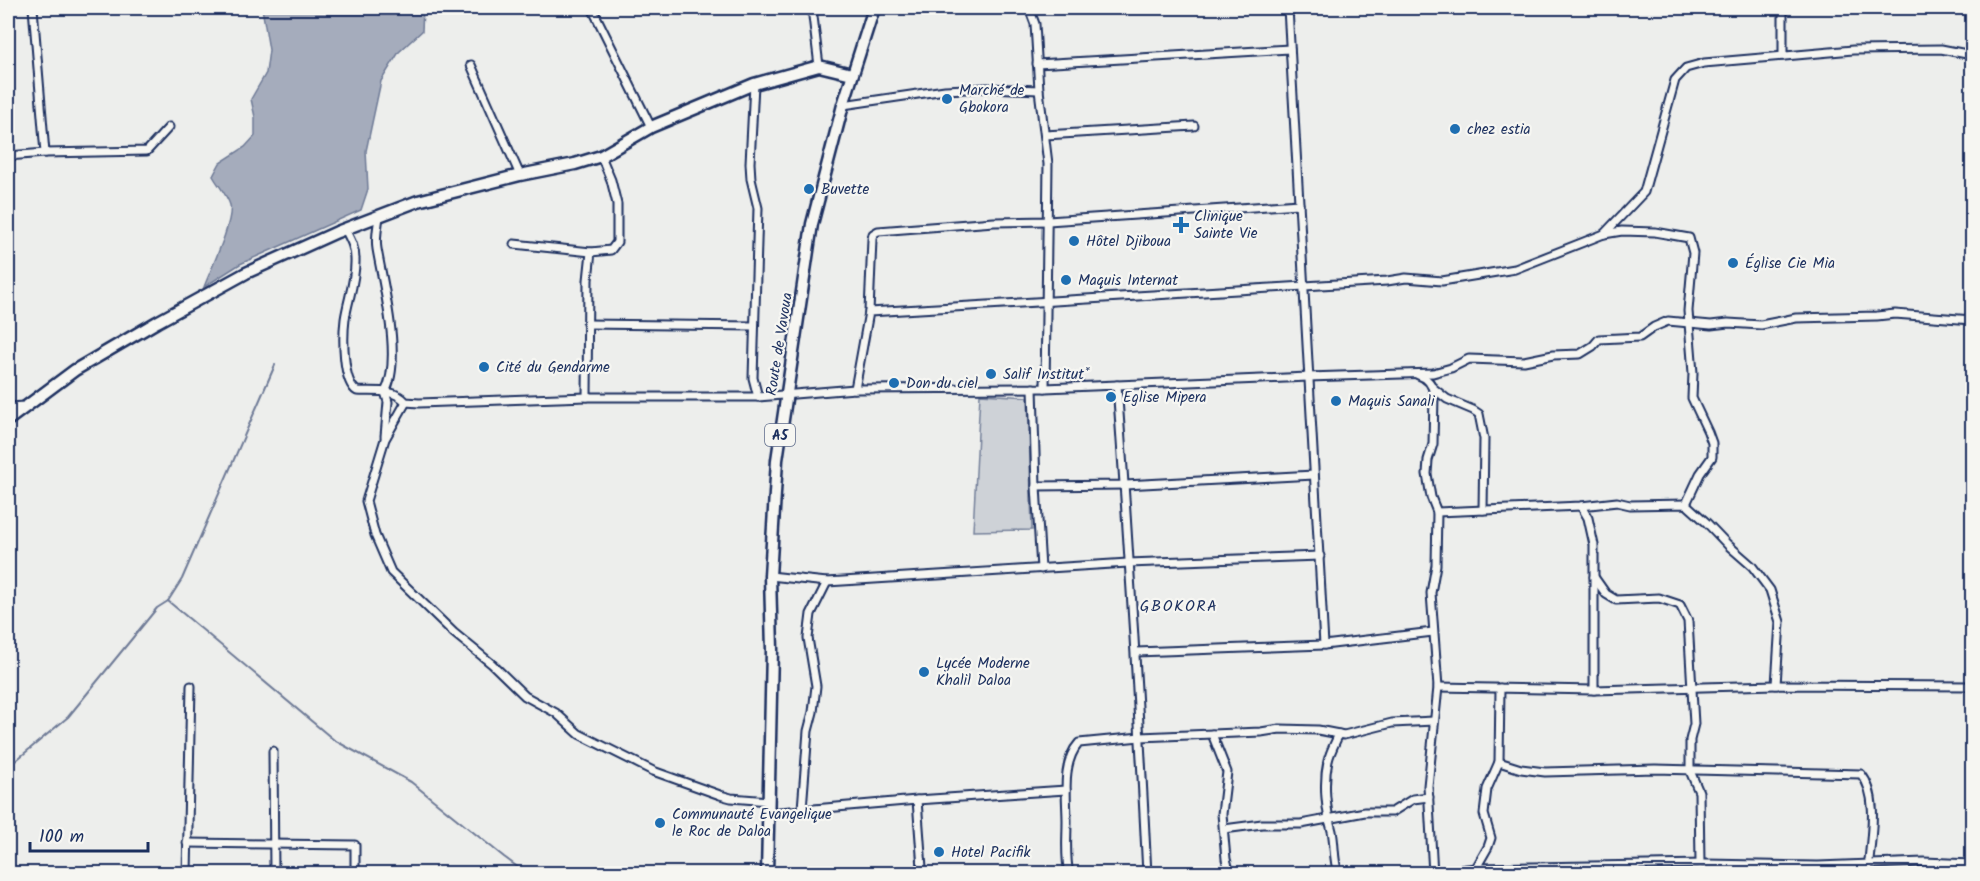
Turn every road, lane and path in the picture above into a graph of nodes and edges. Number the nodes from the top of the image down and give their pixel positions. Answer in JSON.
{"nodes":[{"id":1,"x":33,"y":8,"type":"edge"},
{"id":2,"x":592,"y":8,"type":"edge"},
{"id":3,"x":812,"y":8,"type":"edge"},
{"id":4,"x":874,"y":8,"type":"edge"},
{"id":5,"x":1029,"y":8,"type":"edge"},
{"id":6,"x":1288,"y":8,"type":"edge"},
{"id":7,"x":1783,"y":8,"type":"edge"},
{"id":8,"x":1290,"y":50,"type":"junction"},
{"id":9,"x":1972,"y":55,"type":"edge"},
{"id":10,"x":1783,"y":56,"type":"junction"},
{"id":11,"x":1037,"y":64,"type":"junction"},
{"id":12,"x":471,"y":65,"type":"dead end"},
{"id":13,"x":819,"y":66,"type":"junction"},
{"id":14,"x":852,"y":74,"type":"junction"},
{"id":15,"x":754,"y":84,"type":"junction"},
{"id":16,"x":1039,"y":90,"type":"junction"},
{"id":17,"x":843,"y":105,"type":"junction"},
{"id":18,"x":1194,"y":126,"type":"dead end"},
{"id":19,"x":169,"y":127,"type":"dead end"},
{"id":20,"x":651,"y":127,"type":"junction"},
{"id":21,"x":1045,"y":135,"type":"junction"},
{"id":22,"x":45,"y":153,"type":"junction"},
{"id":23,"x":8,"y":156,"type":"edge"},
{"id":24,"x":601,"y":156,"type":"junction"},
{"id":25,"x":520,"y":175,"type":"junction"},
{"id":26,"x":1299,"y":204,"type":"junction"},
{"id":27,"x":379,"y":216,"type":"junction"},
{"id":28,"x":1048,"y":221,"type":"junction"},
{"id":29,"x":345,"y":229,"type":"junction"},
{"id":30,"x":1604,"y":234,"type":"junction"},
{"id":31,"x":514,"y":244,"type":"dead end"},
{"id":32,"x":591,"y":252,"type":"junction"},
{"id":33,"x":1304,"y":286,"type":"junction"},
{"id":34,"x":1047,"y":301,"type":"junction"},
{"id":35,"x":869,"y":312,"type":"junction"},
{"id":36,"x":1972,"y":320,"type":"edge"},
{"id":37,"x":1689,"y":322,"type":"junction"},
{"id":38,"x":587,"y":324,"type":"junction"},
{"id":39,"x":754,"y":326,"type":"junction"},
{"id":40,"x":1412,"y":374,"type":"junction"},
{"id":41,"x":1308,"y":377,"type":"junction"},
{"id":42,"x":1117,"y":385,"type":"junction"},
{"id":43,"x":1034,"y":388,"type":"junction"},
{"id":44,"x":1045,"y":388,"type":"junction"},
{"id":45,"x":1433,"y":388,"type":"junction"},
{"id":46,"x":855,"y":389,"type":"junction"},
{"id":47,"x":385,"y":392,"type":"junction"},
{"id":48,"x":786,"y":394,"type":"junction"},
{"id":49,"x":587,"y":396,"type":"junction"},
{"id":50,"x":758,"y":397,"type":"junction"},
{"id":51,"x":406,"y":402,"type":"junction"},
{"id":52,"x":28,"y":405,"type":"junction"},
{"id":53,"x":8,"y":407,"type":"edge"},
{"id":54,"x":8,"y":420,"type":"edge"},
{"id":55,"x":385,"y":439,"type":"junction"},
{"id":56,"x":1314,"y":475,"type":"junction"},
{"id":57,"x":1125,"y":485,"type":"junction"},
{"id":58,"x":1036,"y":486,"type":"junction"},
{"id":59,"x":1686,"y":504,"type":"junction"},
{"id":60,"x":1581,"y":506,"type":"junction"},
{"id":61,"x":1483,"y":510,"type":"junction"},
{"id":62,"x":1437,"y":512,"type":"junction"},
{"id":63,"x":1320,"y":556,"type":"junction"},
{"id":64,"x":1128,"y":562,"type":"junction"},
{"id":65,"x":1041,"y":569,"type":"junction"},
{"id":66,"x":770,"y":576,"type":"junction"},
{"id":67,"x":1594,"y":577,"type":"junction"},
{"id":68,"x":827,"y":582,"type":"junction"},
{"id":69,"x":1433,"y":632,"type":"junction"},
{"id":70,"x":1324,"y":645,"type":"junction"},
{"id":71,"x":1136,"y":652,"type":"junction"},
{"id":72,"x":1776,"y":685,"type":"junction"},
{"id":73,"x":191,"y":686,"type":"dead end"},
{"id":74,"x":1692,"y":686,"type":"junction"},
{"id":75,"x":1972,"y":686,"type":"edge"},
{"id":76,"x":1438,"y":687,"type":"junction"},
{"id":77,"x":1500,"y":688,"type":"junction"},
{"id":78,"x":1593,"y":690,"type":"junction"},
{"id":79,"x":1434,"y":721,"type":"junction"},
{"id":80,"x":1212,"y":734,"type":"junction"},
{"id":81,"x":1339,"y":734,"type":"junction"},
{"id":82,"x":1140,"y":737,"type":"junction"},
{"id":83,"x":273,"y":751,"type":"dead end"},
{"id":84,"x":1499,"y":762,"type":"junction"},
{"id":85,"x":1690,"y":771,"type":"junction"},
{"id":86,"x":1066,"y":790,"type":"junction"},
{"id":87,"x":1429,"y":797,"type":"junction"},
{"id":88,"x":917,"y":800,"type":"junction"},
{"id":89,"x":768,"y":807,"type":"junction"},
{"id":90,"x":802,"y":809,"type":"junction"},
{"id":91,"x":1328,"y":820,"type":"junction"},
{"id":92,"x":1224,"y":829,"type":"junction"},
{"id":93,"x":187,"y":843,"type":"junction"},
{"id":94,"x":274,"y":844,"type":"junction"},
{"id":95,"x":1700,"y":864,"type":"junction"},
{"id":96,"x":1868,"y":864,"type":"junction"},
{"id":97,"x":1972,"y":864,"type":"edge"},
{"id":98,"x":922,"y":868,"type":"dead end"},
{"id":99,"x":1476,"y":868,"type":"junction"},
{"id":100,"x":187,"y":873,"type":"edge"},
{"id":101,"x":274,"y":873,"type":"edge"},
{"id":102,"x":356,"y":873,"type":"edge"},
{"id":103,"x":767,"y":873,"type":"edge"},
{"id":104,"x":1070,"y":873,"type":"edge"},
{"id":105,"x":1147,"y":873,"type":"edge"},
{"id":106,"x":1230,"y":873,"type":"edge"},
{"id":107,"x":1338,"y":873,"type":"edge"},
{"id":108,"x":1433,"y":873,"type":"edge"},
{"id":109,"x":1868,"y":873,"type":"edge"}],
"edges":[{"from":1,"to":22,"type":"street"},
{"from":2,"to":20,"type":"street"},
{"from":3,"to":13,"type":"street"},
{"from":4,"to":14,"type":"street","name":"Route de Vavoua","number":"A5"},
{"from":5,"to":11,"type":"street"},
{"from":6,"to":8,"type":"street"},
{"from":7,"to":10,"type":"street"},
{"from":8,"to":11,"type":"street"},
{"from":8,"to":26,"type":"street"},
{"from":9,"to":10,"type":"street"},
{"from":10,"to":30,"type":"street"},
{"from":11,"to":16,"type":"street"},
{"from":12,"to":25,"type":"street"},
{"from":13,"to":14,"type":"street"},
{"from":13,"to":15,"type":"street"},
{"from":14,"to":17,"type":"street","name":"Route de Vavoua","number":"A5"},
{"from":15,"to":20,"type":"street"},
{"from":15,"to":39,"type":"street"},
{"from":16,"to":17,"type":"street"},
{"from":16,"to":21,"type":"street"},
{"from":17,"to":48,"type":"street","name":"Route de Vavoua","number":"A5"},
{"from":18,"to":21,"type":"street"},
{"from":19,"to":22,"type":"street"},
{"from":20,"to":24,"type":"street"},
{"from":21,"to":28,"type":"street"},
{"from":22,"to":23,"type":"street"},
{"from":24,"to":25,"type":"street"},
{"from":24,"to":32,"type":"street"},
{"from":25,"to":27,"type":"street"},
{"from":26,"to":28,"type":"street"},
{"from":26,"to":33,"type":"street"},
{"from":27,"to":29,"type":"street"},
{"from":27,"to":47,"type":"street"},
{"from":28,"to":34,"type":"street"},
{"from":28,"to":35,"type":"street"},
{"from":29,"to":47,"type":"street"},
{"from":29,"to":52,"type":"street"},
{"from":30,"to":33,"type":"street"},
{"from":30,"to":37,"type":"street"},
{"from":31,"to":32,"type":"street"},
{"from":32,"to":38,"type":"street"},
{"from":33,"to":34,"type":"street"},
{"from":33,"to":41,"type":"street"},
{"from":34,"to":35,"type":"street"},
{"from":34,"to":44,"type":"street"},
{"from":35,"to":46,"type":"street"},
{"from":36,"to":37,"type":"street"},
{"from":37,"to":40,"type":"street"},
{"from":37,"to":59,"type":"street"},
{"from":38,"to":39,"type":"street"},
{"from":38,"to":49,"type":"street"},
{"from":39,"to":50,"type":"street"},
{"from":40,"to":41,"type":"street"},
{"from":40,"to":45,"type":"street"},
{"from":41,"to":42,"type":"street"},
{"from":41,"to":56,"type":"street"},
{"from":42,"to":44,"type":"street"},
{"from":42,"to":57,"type":"street"},
{"from":43,"to":44,"type":"street"},
{"from":43,"to":46,"type":"street"},
{"from":43,"to":58,"type":"street"},
{"from":45,"to":61,"type":"street"},
{"from":45,"to":62,"type":"street"},
{"from":46,"to":48,"type":"street"},
{"from":47,"to":51,"type":"street"},
{"from":47,"to":55,"type":"street"},
{"from":48,"to":50,"type":"street"},
{"from":48,"to":66,"type":"street","name":"Route de Vavoua","number":"A5"},
{"from":49,"to":50,"type":"street"},
{"from":49,"to":51,"type":"street"},
{"from":51,"to":55,"type":"street"},
{"from":52,"to":53,"type":"street"},
{"from":52,"to":54,"type":"street"},
{"from":55,"to":89,"type":"street"},
{"from":56,"to":57,"type":"street"},
{"from":56,"to":63,"type":"street"},
{"from":57,"to":58,"type":"street"},
{"from":57,"to":64,"type":"street"},
{"from":58,"to":65,"type":"street"},
{"from":59,"to":60,"type":"street"},
{"from":59,"to":72,"type":"street"},
{"from":60,"to":61,"type":"street"},
{"from":60,"to":67,"type":"street"},
{"from":61,"to":62,"type":"street"},
{"from":62,"to":69,"type":"street"},
{"from":63,"to":64,"type":"street"},
{"from":63,"to":70,"type":"street"},
{"from":64,"to":65,"type":"street"},
{"from":64,"to":71,"type":"street"},
{"from":65,"to":68,"type":"street"},
{"from":66,"to":68,"type":"street"},
{"from":66,"to":89,"type":"street","name":"Route de Vavoua","number":"A5"},
{"from":67,"to":74,"type":"street"},
{"from":67,"to":78,"type":"street"},
{"from":68,"to":90,"type":"street"},
{"from":69,"to":70,"type":"street"},
{"from":69,"to":76,"type":"street"},
{"from":70,"to":71,"type":"street"},
{"from":71,"to":82,"type":"street"},
{"from":72,"to":74,"type":"street"},
{"from":72,"to":75,"type":"street"},
{"from":73,"to":93,"type":"street"},
{"from":74,"to":78,"type":"street"},
{"from":74,"to":85,"type":"street"},
{"from":76,"to":77,"type":"street"},
{"from":76,"to":79,"type":"street"},
{"from":77,"to":78,"type":"street"},
{"from":77,"to":84,"type":"street"},
{"from":79,"to":81,"type":"street"},
{"from":79,"to":87,"type":"street"},
{"from":80,"to":81,"type":"street"},
{"from":80,"to":82,"type":"street"},
{"from":80,"to":92,"type":"street"},
{"from":81,"to":91,"type":"street"},
{"from":82,"to":86,"type":"street"},
{"from":82,"to":105,"type":"street"},
{"from":83,"to":94,"type":"street"},
{"from":84,"to":85,"type":"street"},
{"from":84,"to":99,"type":"street"},
{"from":85,"to":95,"type":"street"},
{"from":85,"to":96,"type":"street"},
{"from":86,"to":88,"type":"street"},
{"from":86,"to":104,"type":"street"},
{"from":87,"to":91,"type":"street"},
{"from":87,"to":108,"type":"street"},
{"from":88,"to":90,"type":"street"},
{"from":88,"to":98,"type":"street"},
{"from":89,"to":90,"type":"street"},
{"from":89,"to":103,"type":"street","name":"Route de Vavoua","number":"A5"},
{"from":91,"to":92,"type":"street"},
{"from":91,"to":107,"type":"street"},
{"from":92,"to":106,"type":"street"},
{"from":93,"to":94,"type":"street"},
{"from":93,"to":100,"type":"street"},
{"from":94,"to":101,"type":"street"},
{"from":94,"to":102,"type":"street"},
{"from":95,"to":96,"type":"street"},
{"from":95,"to":99,"type":"street"},
{"from":96,"to":97,"type":"street"},
{"from":96,"to":109,"type":"street"},
{"from":99,"to":108,"type":"street"}]}
